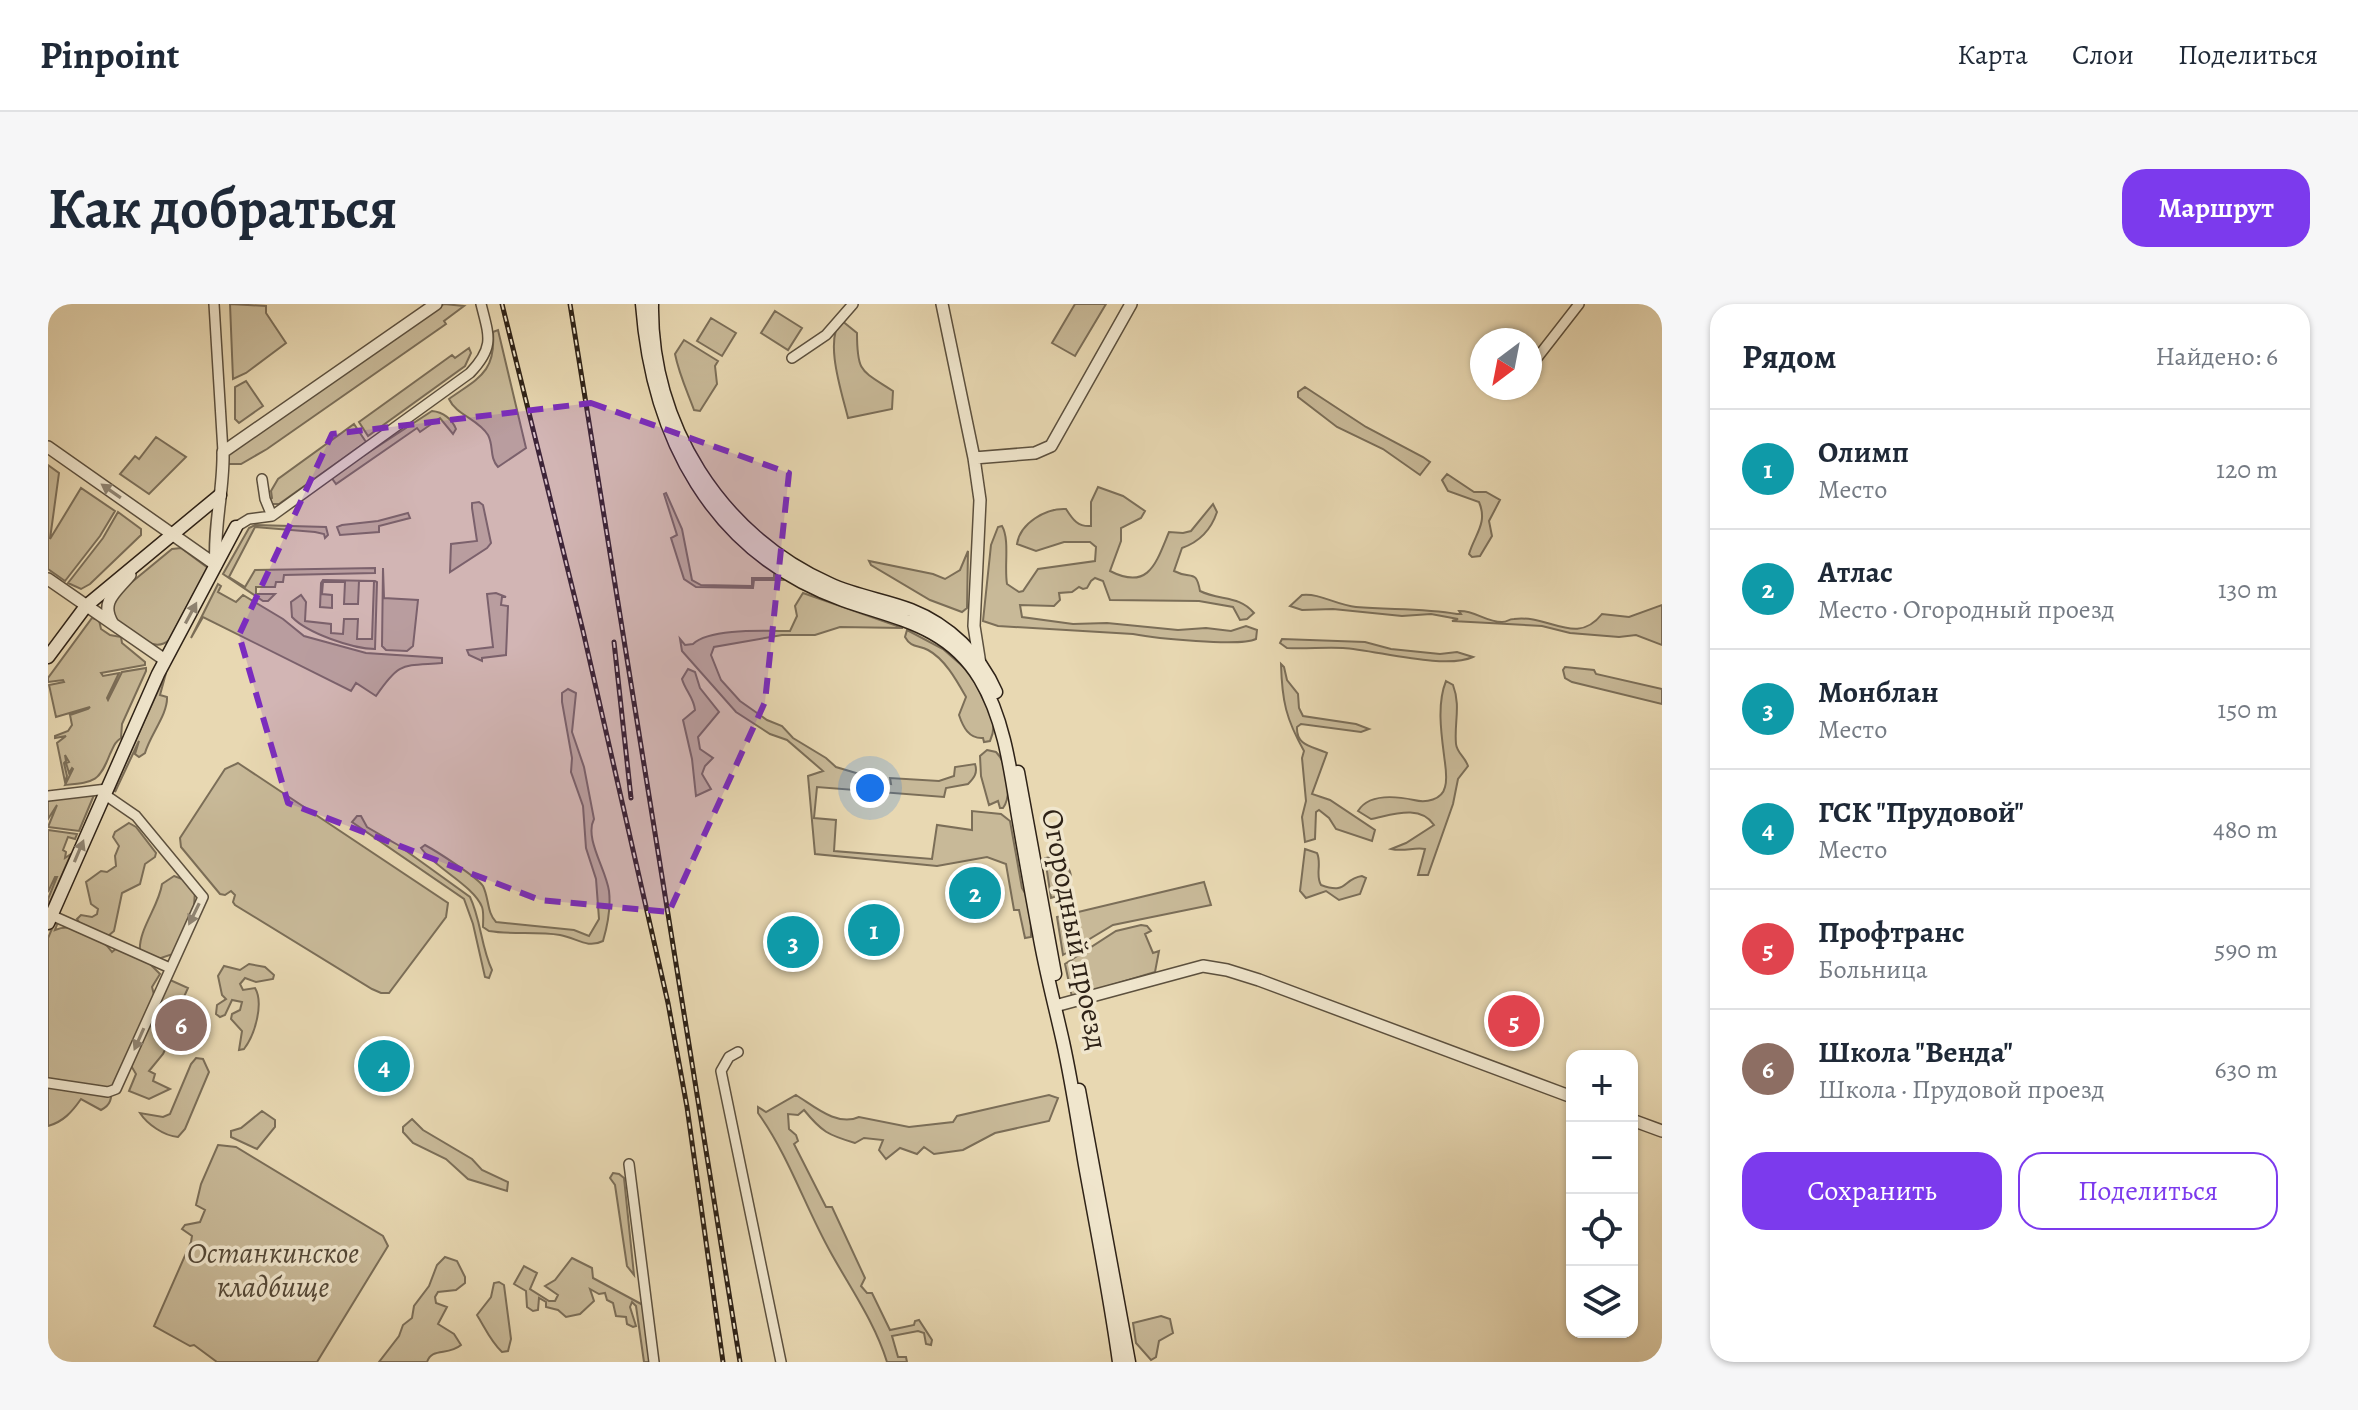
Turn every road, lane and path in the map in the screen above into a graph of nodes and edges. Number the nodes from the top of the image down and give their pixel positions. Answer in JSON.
{"nodes":[{"id":1,"x":214,"y":304,"type":"edge"},
{"id":2,"x":436,"y":304,"type":"edge"},
{"id":3,"x":481,"y":304,"type":"edge"},
{"id":4,"x":642,"y":304,"type":"edge"},
{"id":5,"x":652,"y":304,"type":"edge"},
{"id":6,"x":853,"y":304,"type":"edge"},
{"id":7,"x":942,"y":304,"type":"edge"},
{"id":8,"x":1131,"y":304,"type":"edge"},
{"id":9,"x":1579,"y":304,"type":"edge"},
{"id":10,"x":1542,"y":352,"type":"edge"},
{"id":11,"x":792,"y":358,"type":"dead end"},
{"id":12,"x":48,"y":447,"type":"edge"},
{"id":13,"x":223,"y":452,"type":"junction"},
{"id":14,"x":974,"y":458,"type":"junction"},
{"id":15,"x":262,"y":479,"type":"dead end"},
{"id":16,"x":220,"y":495,"type":"junction"},
{"id":17,"x":272,"y":516,"type":"junction"},
{"id":18,"x":236,"y":527,"type":"joint"},
{"id":19,"x":172,"y":536,"type":"junction"},
{"id":20,"x":137,"y":564,"type":"junction"},
{"id":21,"x":216,"y":565,"type":"junction"},
{"id":22,"x":48,"y":579,"type":"edge"},
{"id":23,"x":846,"y":596,"type":"junction"},
{"id":24,"x":86,"y":606,"type":"junction"},
{"id":25,"x":113,"y":624,"type":"junction"},
{"id":26,"x":975,"y":628,"type":"junction"},
{"id":27,"x":955,"y":641,"type":"junction"},
{"id":28,"x":48,"y":657,"type":"edge"},
{"id":29,"x":165,"y":660,"type":"junction"},
{"id":30,"x":980,"y":663,"type":"junction"},
{"id":31,"x":987,"y":692,"type":"junction"},
{"id":32,"x":106,"y":791,"type":"junction"},
{"id":33,"x":48,"y":796,"type":"edge"},
{"id":34,"x":50,"y":919,"type":"edge"},
{"id":35,"x":170,"y":968,"type":"junction"},
{"id":36,"x":1058,"y":1006,"type":"junction"},
{"id":37,"x":738,"y":1052,"type":"dead end"},
{"id":38,"x":48,"y":1083,"type":"edge"},
{"id":39,"x":1566,"y":1095,"type":"edge"},
{"id":40,"x":1637,"y":1122,"type":"edge"},
{"id":41,"x":1662,"y":1131,"type":"edge"},
{"id":42,"x":629,"y":1164,"type":"dead end"},
{"id":43,"x":654,"y":1362,"type":"edge"},
{"id":44,"x":781,"y":1362,"type":"edge"},
{"id":45,"x":1119,"y":1362,"type":"edge"},
{"id":46,"x":1129,"y":1362,"type":"edge"}],
"edges":[{"from":1,"to":13,"type":"street"},
{"from":2,"to":13,"type":"street"},
{"from":3,"to":17,"type":"street"},
{"from":4,"to":23,"type":"main road"},
{"from":5,"to":23,"type":"main road"},
{"from":6,"to":11,"type":"street"},
{"from":7,"to":14,"type":"street"},
{"from":8,"to":14,"type":"street"},
{"from":9,"to":10,"type":"street"},
{"from":19,"to":12,"type":"street","one_way":true},
{"from":13,"to":16,"type":"street"},
{"from":14,"to":26,"type":"street"},
{"from":15,"to":17,"type":"street"},
{"from":16,"to":19,"type":"main road"},
{"from":16,"to":21,"type":"street"},
{"from":17,"to":18,"type":"street"},
{"from":18,"to":21,"type":"main road"},
{"from":19,"to":20,"type":"main road"},
{"from":19,"to":21,"type":"street"},
{"from":20,"to":24,"type":"main road"},
{"from":20,"to":25,"type":"street"},
{"from":29,"to":21,"type":"main road","one_way":true},
{"from":22,"to":24,"type":"street"},
{"from":23,"to":27,"type":"main road","name":"Огородный проезд"},
{"from":24,"to":25,"type":"street"},
{"from":24,"to":28,"type":"main road"},
{"from":25,"to":29,"type":"street"},
{"from":26,"to":27,"type":"street"},
{"from":26,"to":30,"type":"street"},
{"from":27,"to":30,"type":"main road","name":"Огородный проезд"},
{"from":27,"to":31,"type":"main road","name":"Огородный проезд"},
{"from":29,"to":32,"type":"main road"},
{"from":30,"to":31,"type":"street"},
{"from":30,"to":36,"type":"main road","name":"Огородный проезд"},
{"from":31,"to":36,"type":"main road","name":"Огородный проезд"},
{"from":32,"to":33,"type":"street"},
{"from":34,"to":32,"type":"main road","one_way":true},
{"from":32,"to":35,"type":"street","one_way":true},
{"from":34,"to":35,"type":"street"},
{"from":35,"to":38,"type":"street","one_way":true},
{"from":36,"to":39,"type":"street"},
{"from":36,"to":45,"type":"main road","name":"Огородный проезд"},
{"from":36,"to":46,"type":"main road","name":"Огородный проезд"},
{"from":37,"to":44,"type":"street"},
{"from":40,"to":41,"type":"street"},
{"from":42,"to":43,"type":"street"}]}
